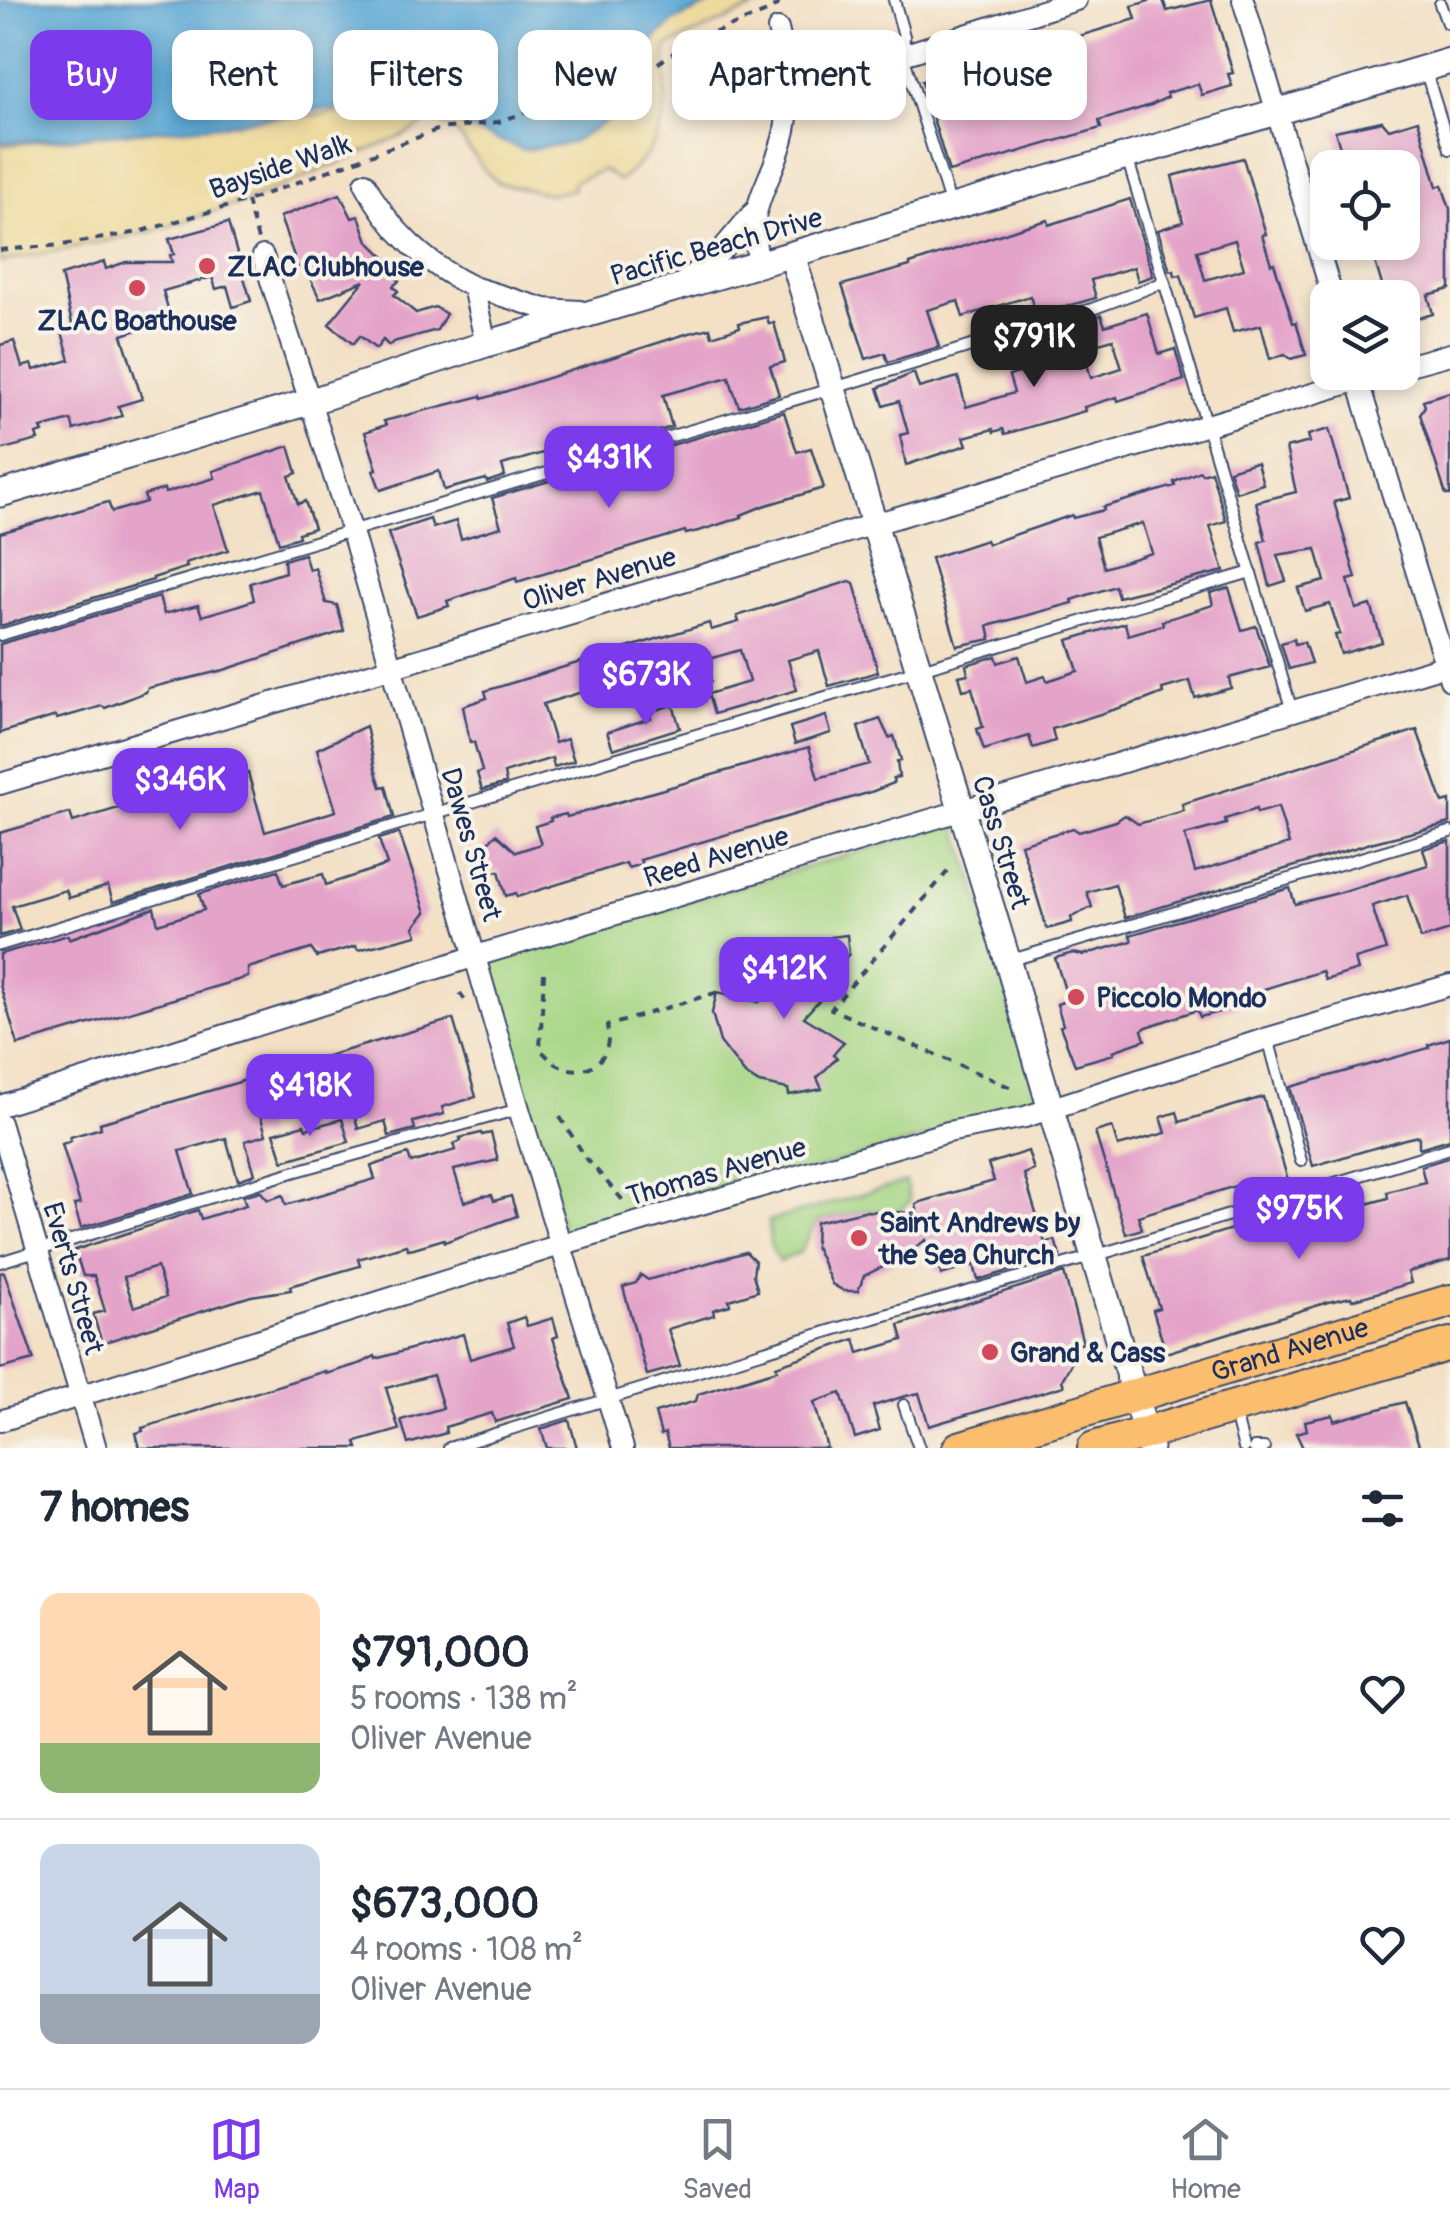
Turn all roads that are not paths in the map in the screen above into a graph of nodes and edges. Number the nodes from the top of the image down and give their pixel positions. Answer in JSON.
{"nodes":[{"id":1,"x":894,"y":0,"type":"edge"},
{"id":2,"x":1076,"y":0,"type":"edge"},
{"id":3,"x":1244,"y":0,"type":"edge"},
{"id":4,"x":1440,"y":4,"type":"dead end"},
{"id":5,"x":1446,"y":23,"type":"dead end"},
{"id":6,"x":902,"y":30,"type":"edge"},
{"id":7,"x":906,"y":54,"type":"edge"},
{"id":8,"x":906,"y":64,"type":"edge"},
{"id":9,"x":1438,"y":65,"type":"edge"},
{"id":10,"x":1277,"y":112,"type":"junction"},
{"id":11,"x":785,"y":120,"type":"edge"},
{"id":12,"x":1450,"y":149,"type":"edge"},
{"id":13,"x":1127,"y":156,"type":"junction"},
{"id":14,"x":365,"y":183,"type":"dead end"},
{"id":15,"x":951,"y":207,"type":"junction"},
{"id":16,"x":754,"y":213,"type":"junction"},
{"id":17,"x":262,"y":251,"type":"road end"},
{"id":18,"x":792,"y":256,"type":"junction"},
{"id":19,"x":760,"y":265,"type":"junction"},
{"id":20,"x":1328,"y":280,"type":"edge"},
{"id":21,"x":1165,"y":282,"type":"junction"},
{"id":22,"x":473,"y":288,"type":"junction"},
{"id":23,"x":672,"y":291,"type":"junction"},
{"id":24,"x":597,"y":312,"type":"junction"},
{"id":25,"x":486,"y":344,"type":"junction"},
{"id":26,"x":1450,"y":354,"type":"edge"},
{"id":27,"x":1420,"y":363,"type":"edge"},
{"id":28,"x":834,"y":388,"type":"junction"},
{"id":29,"x":1316,"y":390,"type":"edge"},
{"id":30,"x":1361,"y":390,"type":"edge"},
{"id":31,"x":312,"y":401,"type":"junction"},
{"id":32,"x":1207,"y":424,"type":"junction"},
{"id":33,"x":0,"y":494,"type":"edge"},
{"id":34,"x":876,"y":525,"type":"junction"},
{"id":35,"x":352,"y":532,"type":"junction"},
{"id":36,"x":1251,"y":572,"type":"junction"},
{"id":37,"x":0,"y":635,"type":"edge"},
{"id":38,"x":392,"y":668,"type":"junction"},
{"id":39,"x":1449,"y":670,"type":"edge"},
{"id":40,"x":918,"y":671,"type":"junction"},
{"id":41,"x":1292,"y":712,"type":"junction"},
{"id":42,"x":0,"y":784,"type":"edge"},
{"id":43,"x":960,"y":811,"type":"junction"},
{"id":44,"x":435,"y":815,"type":"junction"},
{"id":45,"x":1450,"y":832,"type":"edge"},
{"id":46,"x":0,"y":945,"type":"edge"},
{"id":47,"x":476,"y":956,"type":"junction"},
{"id":48,"x":1007,"y":961,"type":"junction"},
{"id":49,"x":1450,"y":985,"type":"edge"},
{"id":50,"x":1268,"y":1038,"type":"junction"},
{"id":51,"x":0,"y":1106,"type":"edge"},
{"id":52,"x":519,"y":1109,"type":"junction"},
{"id":53,"x":1050,"y":1110,"type":"junction"},
{"id":54,"x":0,"y":1123,"type":"edge"},
{"id":55,"x":1450,"y":1148,"type":"edge"},
{"id":56,"x":1301,"y":1161,"type":"dead end"},
{"id":57,"x":560,"y":1245,"type":"junction"},
{"id":58,"x":37,"y":1252,"type":"junction"},
{"id":59,"x":1094,"y":1256,"type":"junction"},
{"id":60,"x":0,"y":1262,"type":"edge"},
{"id":61,"x":1450,"y":1301,"type":"edge"},
{"id":62,"x":1450,"y":1344,"type":"edge"},
{"id":63,"x":1135,"y":1396,"type":"junction"},
{"id":64,"x":80,"y":1398,"type":"junction"},
{"id":65,"x":608,"y":1399,"type":"junction"},
{"id":66,"x":904,"y":1405,"type":"dead end"},
{"id":67,"x":1233,"y":1407,"type":"junction"},
{"id":68,"x":0,"y":1421,"type":"edge"},
{"id":69,"x":1148,"y":1440,"type":"edge"},
{"id":70,"x":96,"y":1448,"type":"edge"},
{"id":71,"x":449,"y":1448,"type":"edge"},
{"id":72,"x":622,"y":1448,"type":"edge"},
{"id":73,"x":920,"y":1448,"type":"edge"},
{"id":74,"x":959,"y":1448,"type":"edge"},
{"id":75,"x":1094,"y":1448,"type":"edge"},
{"id":76,"x":1244,"y":1448,"type":"edge"},
{"id":77,"x":1254,"y":1448,"type":"edge"},
{"id":78,"x":1264,"y":1448,"type":"edge"}],
"edges":[{"from":1,"to":6,"type":"lane"},
{"from":2,"to":7,"type":"street"},
{"from":3,"to":10,"type":"street"},
{"from":4,"to":5,"type":"lane"},
{"from":8,"to":15,"type":"lane"},
{"from":9,"to":10,"type":"street","name":"Pacific Beach Drive"},
{"from":9,"to":12,"type":"lane"},
{"from":10,"to":13,"type":"street","name":"Pacific Beach Drive"},
{"from":10,"to":20,"type":"street"},
{"from":11,"to":16,"type":"street"},
{"from":13,"to":15,"type":"street","name":"Pacific Beach Drive"},
{"from":13,"to":21,"type":"lane"},
{"from":14,"to":22,"type":"street"},
{"from":15,"to":18,"type":"street","name":"Pacific Beach Drive"},
{"from":16,"to":19,"type":"street"},
{"from":16,"to":23,"type":"street"},
{"from":17,"to":31,"type":"street","name":"Dawes Street"},
{"from":18,"to":19,"type":"street","name":"Pacific Beach Drive"},
{"from":18,"to":28,"type":"street","name":"Cass Street"},
{"from":19,"to":23,"type":"street","name":"Pacific Beach Drive"},
{"from":21,"to":28,"type":"lane"},
{"from":21,"to":32,"type":"lane"},
{"from":22,"to":24,"type":"street"},
{"from":22,"to":25,"type":"street"},
{"from":23,"to":24,"type":"street","name":"Pacific Beach Drive"},
{"from":24,"to":25,"type":"street","name":"Pacific Beach Drive"},
{"from":25,"to":31,"type":"street","name":"Pacific Beach Drive"},
{"from":26,"to":27,"type":"street"},
{"from":28,"to":34,"type":"street","name":"Cass Street"},
{"from":28,"to":35,"type":"lane"},
{"from":29,"to":32,"type":"street","name":"Oliver Avenue"},
{"from":30,"to":39,"type":"street"},
{"from":31,"to":33,"type":"street","name":"Pacific Beach Drive"},
{"from":31,"to":35,"type":"street","name":"Dawes Street"},
{"from":32,"to":34,"type":"street","name":"Oliver Avenue"},
{"from":32,"to":36,"type":"lane"},
{"from":34,"to":38,"type":"street","name":"Oliver Avenue"},
{"from":34,"to":40,"type":"street","name":"Cass Street"},
{"from":35,"to":37,"type":"lane"},
{"from":35,"to":38,"type":"street","name":"Dawes Street"},
{"from":36,"to":40,"type":"lane"},
{"from":36,"to":41,"type":"lane"},
{"from":38,"to":42,"type":"street","name":"Oliver Avenue"},
{"from":38,"to":44,"type":"street","name":"Dawes Street"},
{"from":39,"to":41,"type":"street","name":"Reed Avenue"},
{"from":40,"to":43,"type":"street","name":"Cass Street"},
{"from":40,"to":44,"type":"lane"},
{"from":41,"to":43,"type":"street","name":"Reed Avenue"},
{"from":43,"to":47,"type":"street","name":"Reed Avenue"},
{"from":43,"to":48,"type":"street","name":"Cass Street"},
{"from":44,"to":46,"type":"lane"},
{"from":44,"to":47,"type":"street","name":"Dawes Street"},
{"from":45,"to":48,"type":"lane"},
{"from":47,"to":51,"type":"street","name":"Reed Avenue"},
{"from":47,"to":52,"type":"street","name":"Dawes Street"},
{"from":48,"to":53,"type":"street","name":"Cass Street"},
{"from":49,"to":50,"type":"street","name":"Thomas Avenue"},
{"from":50,"to":53,"type":"street","name":"Thomas Avenue"},
{"from":50,"to":56,"type":"lane"},
{"from":52,"to":57,"type":"street","name":"Dawes Street"},
{"from":52,"to":58,"type":"lane"},
{"from":53,"to":57,"type":"street","name":"Thomas Avenue"},
{"from":53,"to":59,"type":"street","name":"Cass Street"},
{"from":54,"to":58,"type":"street","name":"Everts Street"},
{"from":55,"to":59,"type":"lane"},
{"from":57,"to":64,"type":"street","name":"Thomas Avenue"},
{"from":57,"to":65,"type":"street","name":"Dawes Street"},
{"from":58,"to":60,"type":"lane"},
{"from":58,"to":64,"type":"street","name":"Everts Street"},
{"from":59,"to":63,"type":"street","name":"Cass Street"},
{"from":59,"to":65,"type":"lane"},
{"from":61,"to":63,"type":"main road","name":"Grand Avenue"},
{"from":62,"to":67,"type":"main road","name":"Grand Avenue"},
{"from":63,"to":69,"type":"street","name":"Cass Street"},
{"from":63,"to":74,"type":"main road","name":"Grand Avenue"},
{"from":64,"to":68,"type":"street","name":"Thomas Avenue"},
{"from":64,"to":70,"type":"street","name":"Everts Street"},
{"from":65,"to":71,"type":"lane"},
{"from":65,"to":72,"type":"street","name":"Dawes Street"},
{"from":66,"to":73,"type":"lane"},
{"from":67,"to":69,"type":"main road","name":"Grand Avenue"},
{"from":67,"to":76,"type":"lane"},
{"from":69,"to":75,"type":"main road","name":"Grand Avenue"},
{"from":77,"to":78,"type":"lane"}]}
